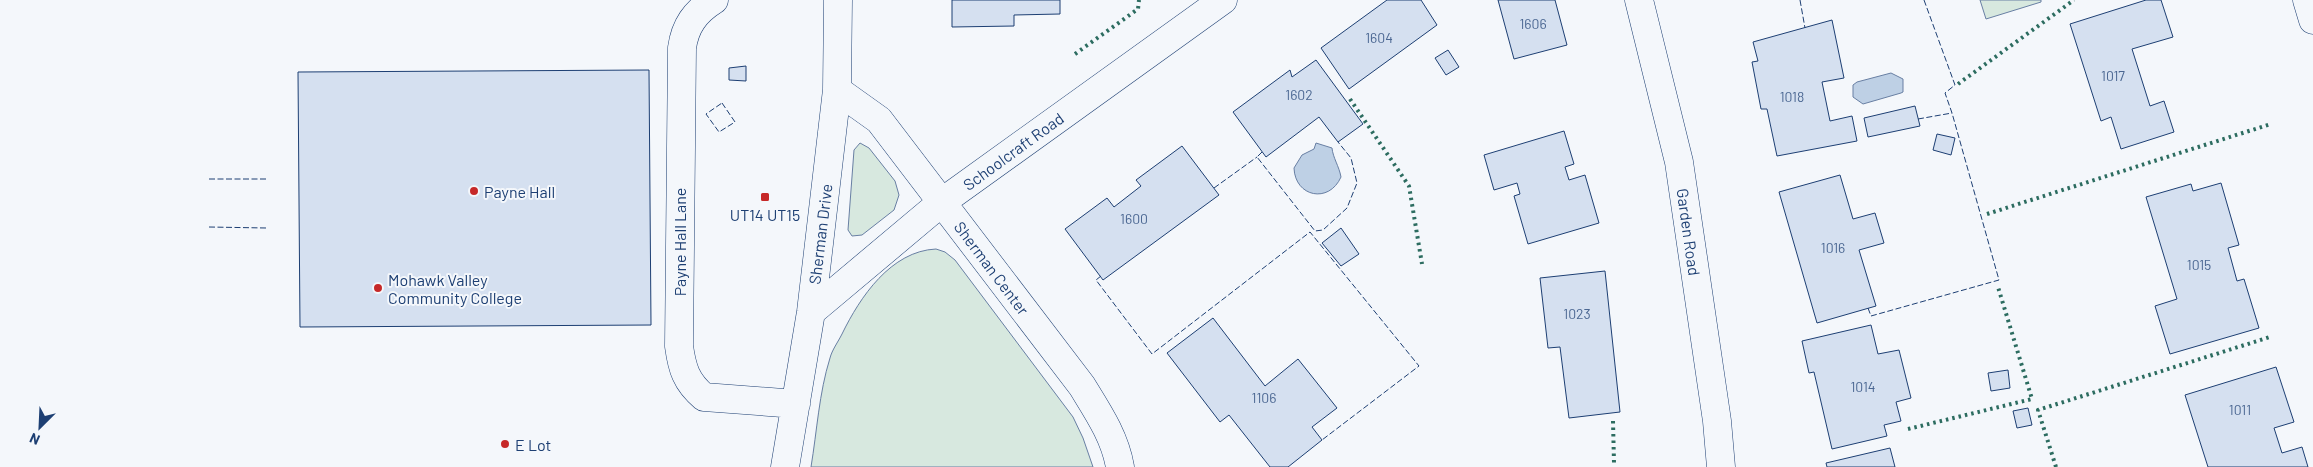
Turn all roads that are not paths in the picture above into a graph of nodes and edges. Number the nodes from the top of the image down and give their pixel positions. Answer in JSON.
{"nodes":[{"id":1,"x":714,"y":0,"type":"edge"},
{"id":2,"x":838,"y":0,"type":"edge"},
{"id":3,"x":1223,"y":0,"type":"edge"},
{"id":4,"x":1639,"y":0,"type":"edge"},
{"id":5,"x":2307,"y":0,"type":"edge"},
{"id":6,"x":2313,"y":20,"type":"edge"},
{"id":7,"x":837,"y":90,"type":"junction"},
{"id":8,"x":942,"y":202,"type":"junction"},
{"id":9,"x":811,"y":312,"type":"junction"},
{"id":10,"x":796,"y":404,"type":"junction"},
{"id":11,"x":785,"y":467,"type":"edge"},
{"id":12,"x":1120,"y":467,"type":"edge"},
{"id":13,"x":1721,"y":467,"type":"edge"}],
"edges":[{"from":1,"to":10,"type":"street","name":"Payne Hall Lane"},
{"from":2,"to":7,"type":"street","name":"Sherman Drive"},
{"from":3,"to":8,"type":"street","name":"Schoolcraft Road"},
{"from":4,"to":13,"type":"street","name":"Garden Road"},
{"from":5,"to":6,"type":"street"},
{"from":7,"to":8,"type":"street","name":"Sherman Center"},
{"from":7,"to":9,"type":"street","name":"Sherman Drive"},
{"from":8,"to":9,"type":"street","name":"Schoolcraft Road"},
{"from":8,"to":12,"type":"street","name":"Sherman Center"},
{"from":9,"to":10,"type":"street","name":"Sherman Drive"},
{"from":10,"to":11,"type":"street","name":"Sherman Drive"}]}
